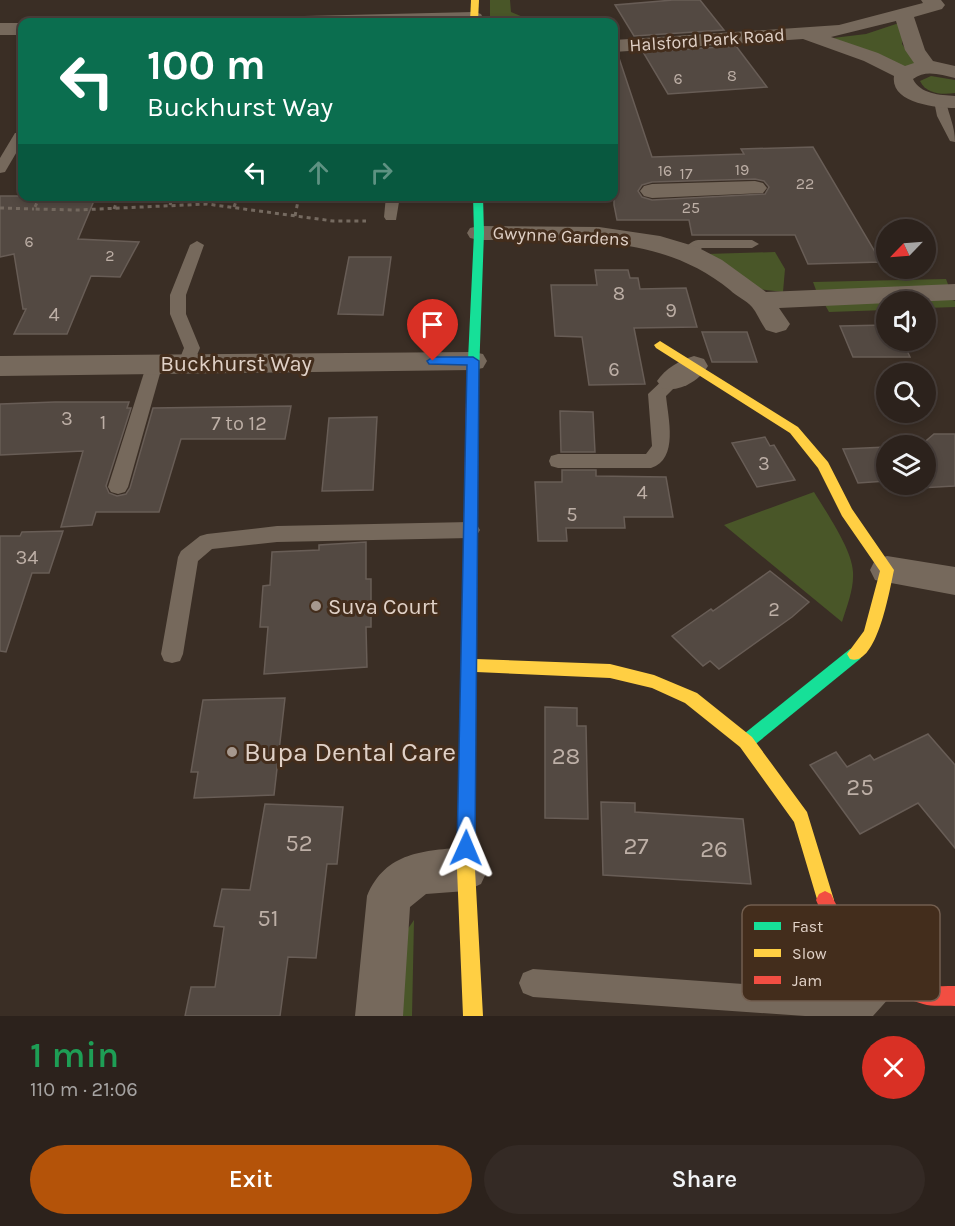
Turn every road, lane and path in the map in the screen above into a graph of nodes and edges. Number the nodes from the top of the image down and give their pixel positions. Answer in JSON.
{"nodes":[{"id":1,"x":309,"y":0,"type":"edge"},
{"id":2,"x":940,"y":3,"type":"edge"},
{"id":3,"x":474,"y":13,"type":"edge"},
{"id":4,"x":903,"y":13,"type":"junction"},
{"id":5,"x":305,"y":18,"type":"edge"},
{"id":6,"x":380,"y":18,"type":"edge"},
{"id":7,"x":0,"y":29,"type":"edge"},
{"id":8,"x":18,"y":29,"type":"edge"},
{"id":9,"x":800,"y":33,"type":"junction"},
{"id":10,"x":618,"y":46,"type":"edge"},
{"id":11,"x":927,"y":68,"type":"junction"},
{"id":12,"x":955,"y":72,"type":"edge"},
{"id":13,"x":906,"y":74,"type":"junction"},
{"id":14,"x":947,"y":101,"type":"edge"},
{"id":15,"x":955,"y":138,"type":"edge"},
{"id":16,"x":18,"y":139,"type":"edge"},
{"id":17,"x":0,"y":169,"type":"edge"},
{"id":18,"x":755,"y":188,"type":"dead end"},
{"id":19,"x":38,"y":201,"type":"edge"},
{"id":20,"x":117,"y":201,"type":"edge"},
{"id":21,"x":171,"y":201,"type":"edge"},
{"id":22,"x":236,"y":201,"type":"edge"},
{"id":23,"x":298,"y":201,"type":"edge"},
{"id":24,"x":393,"y":201,"type":"edge"},
{"id":25,"x":478,"y":201,"type":"edge"},
{"id":26,"x":170,"y":205,"type":"junction"},
{"id":27,"x":234,"y":207,"type":"junction"},
{"id":28,"x":0,"y":208,"type":"edge"},
{"id":29,"x":34,"y":209,"type":"junction"},
{"id":30,"x":114,"y":209,"type":"junction"},
{"id":31,"x":295,"y":216,"type":"junction"},
{"id":32,"x":391,"y":217,"type":"joint"},
{"id":33,"x":479,"y":232,"type":"junction"},
{"id":34,"x":644,"y":241,"type":"junction"},
{"id":35,"x":752,"y":244,"type":"dead end"},
{"id":36,"x":196,"y":245,"type":"dead end"},
{"id":37,"x":688,"y":253,"type":"junction"},
{"id":38,"x":955,"y":292,"type":"edge"},
{"id":39,"x":761,"y":300,"type":"junction"},
{"id":40,"x":776,"y":324,"type":"dead end"},
{"id":41,"x":660,"y":345,"type":"dead end"},
{"id":42,"x":473,"y":361,"type":"junction"},
{"id":43,"x":155,"y":363,"type":"junction"},
{"id":44,"x":186,"y":363,"type":"junction"},
{"id":45,"x":0,"y":366,"type":"edge"},
{"id":46,"x":683,"y":374,"type":"junction"},
{"id":47,"x":558,"y":461,"type":"dead end"},
{"id":48,"x":118,"y":487,"type":"dead end"},
{"id":49,"x":470,"y":530,"type":"junction"},
{"id":50,"x":887,"y":570,"type":"junction"},
{"id":51,"x":955,"y":581,"type":"edge"},
{"id":52,"x":172,"y":654,"type":"dead end"},
{"id":53,"x":468,"y":665,"type":"junction"},
{"id":54,"x":746,"y":742,"type":"junction"},
{"id":55,"x":466,"y":869,"type":"junction"},
{"id":56,"x":826,"y":905,"type":"edge"},
{"id":57,"x":533,"y":983,"type":"dead end"},
{"id":58,"x":940,"y":995,"type":"edge"},
{"id":59,"x":955,"y":996,"type":"edge"},
{"id":60,"x":742,"y":998,"type":"edge"},
{"id":61,"x":791,"y":1001,"type":"edge"},
{"id":62,"x":867,"y":1001,"type":"edge"},
{"id":63,"x":380,"y":1016,"type":"edge"},
{"id":64,"x":473,"y":1016,"type":"edge"}],
"edges":[{"from":1,"to":5,"type":"street"},
{"from":2,"to":4,"type":"street","name":"Halsford Park Road"},
{"from":3,"to":6,"type":"street"},
{"from":4,"to":9,"type":"street","name":"Halsford Park Road"},
{"from":4,"to":11,"type":"street"},
{"from":7,"to":8,"type":"street"},
{"from":9,"to":10,"type":"street","name":"Halsford Park Road"},
{"from":9,"to":13,"type":"street","name":"Halsford Park Road"},
{"from":11,"to":12,"type":"street"},
{"from":11,"to":13,"type":"street"},
{"from":13,"to":14,"type":"street","name":"Halsford Park Road"},
{"from":14,"to":15,"type":"lane"},
{"from":16,"to":17,"type":"lane"},
{"from":18,"to":34,"type":"street","name":"Gwynne Gardens"},
{"from":19,"to":29,"type":"path"},
{"from":20,"to":30,"type":"path"},
{"from":21,"to":26,"type":"path"},
{"from":22,"to":27,"type":"path"},
{"from":23,"to":31,"type":"path"},
{"from":24,"to":32,"type":"lane"},
{"from":25,"to":33,"type":"main road"},
{"from":26,"to":27,"type":"path"},
{"from":26,"to":30,"type":"path"},
{"from":27,"to":31,"type":"path"},
{"from":28,"to":29,"type":"path"},
{"from":29,"to":30,"type":"path"},
{"from":31,"to":32,"type":"path"},
{"from":33,"to":34,"type":"street","name":"Gwynne Gardens"},
{"from":33,"to":42,"type":"main road"},
{"from":34,"to":37,"type":"street","name":"Gwynne Gardens"},
{"from":35,"to":37,"type":"lane"},
{"from":36,"to":44,"type":"lane"},
{"from":37,"to":39,"type":"street","name":"Gwynne Gardens"},
{"from":38,"to":39,"type":"street"},
{"from":39,"to":40,"type":"street","name":"Gwynne Gardens"},
{"from":41,"to":46,"type":"main road"},
{"from":42,"to":44,"type":"street","name":"Buckhurst Way"},
{"from":42,"to":49,"type":"main road"},
{"from":43,"to":44,"type":"street","name":"Buckhurst Way"},
{"from":43,"to":45,"type":"street","name":"Buckhurst Way"},
{"from":43,"to":48,"type":"lane"},
{"from":46,"to":47,"type":"lane"},
{"from":46,"to":50,"type":"main road"},
{"from":49,"to":52,"type":"lane"},
{"from":49,"to":53,"type":"main road"},
{"from":50,"to":51,"type":"street"},
{"from":50,"to":54,"type":"main road"},
{"from":53,"to":54,"type":"main road"},
{"from":53,"to":55,"type":"main road"},
{"from":54,"to":56,"type":"main road"},
{"from":55,"to":63,"type":"street"},
{"from":55,"to":64,"type":"main road"},
{"from":57,"to":60,"type":"lane"},
{"from":58,"to":59,"type":"main road"},
{"from":61,"to":62,"type":"lane"}]}
